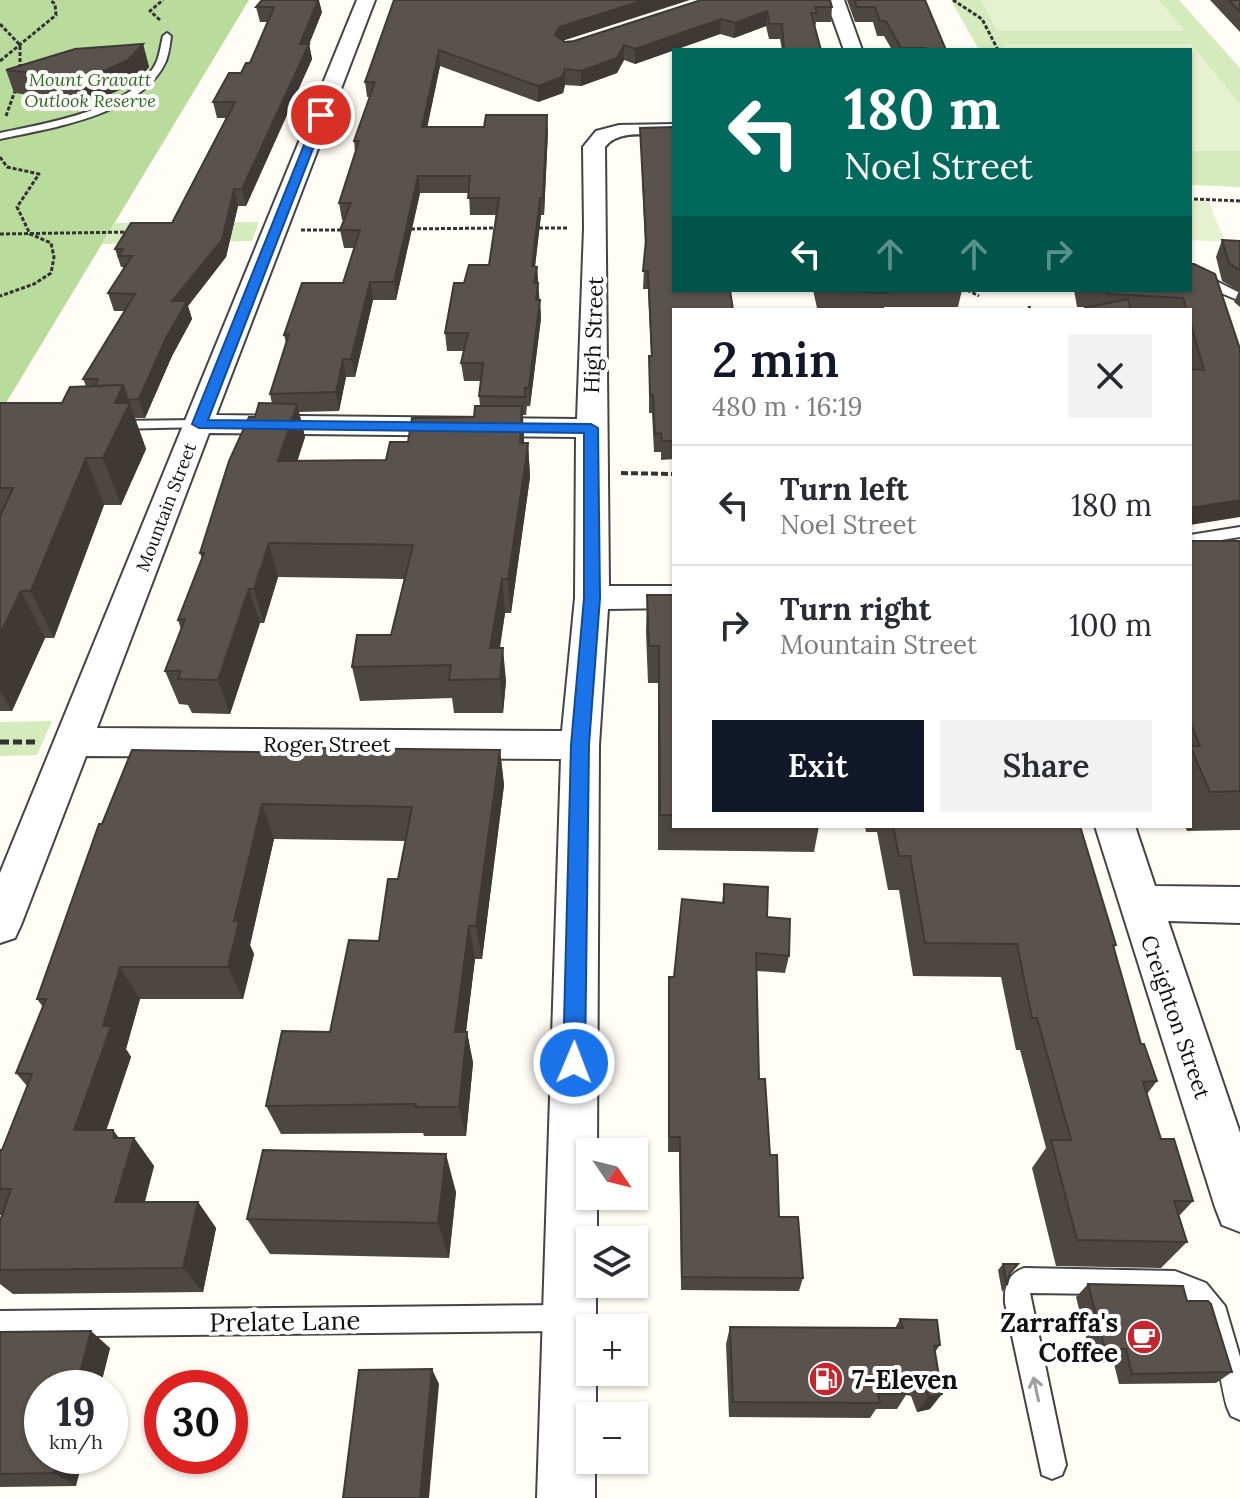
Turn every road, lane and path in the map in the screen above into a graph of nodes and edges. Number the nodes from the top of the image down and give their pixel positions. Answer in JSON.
{"nodes":[{"id":1,"x":50,"y":0,"type":"edge"},
{"id":2,"x":366,"y":0,"type":"edge"},
{"id":3,"x":835,"y":0,"type":"edge"},
{"id":4,"x":953,"y":0,"type":"edge"},
{"id":5,"x":0,"y":24,"type":"edge"},
{"id":6,"x":167,"y":36,"type":"dead end"},
{"id":7,"x":20,"y":45,"type":"junction"},
{"id":8,"x":852,"y":48,"type":"edge"},
{"id":9,"x":997,"y":48,"type":"edge"},
{"id":10,"x":0,"y":61,"type":"edge"},
{"id":11,"x":5,"y":118,"type":"dead end"},
{"id":12,"x":672,"y":130,"type":"edge"},
{"id":13,"x":0,"y":136,"type":"edge"},
{"id":14,"x":0,"y":157,"type":"edge"},
{"id":15,"x":1194,"y":199,"type":"dead end"},
{"id":16,"x":1240,"y":201,"type":"edge"},
{"id":17,"x":505,"y":228,"type":"edge"},
{"id":18,"x":520,"y":228,"type":"edge"},
{"id":19,"x":596,"y":228,"type":"junction"},
{"id":20,"x":399,"y":229,"type":"edge"},
{"id":21,"x":276,"y":230,"type":"junction"},
{"id":22,"x":353,"y":230,"type":"edge"},
{"id":23,"x":138,"y":232,"type":"edge"},
{"id":24,"x":0,"y":234,"type":"edge"},
{"id":25,"x":30,"y":234,"type":"junction"},
{"id":26,"x":1192,"y":276,"type":"edge"},
{"id":27,"x":971,"y":292,"type":"edge"},
{"id":28,"x":0,"y":296,"type":"edge"},
{"id":29,"x":979,"y":296,"type":"dead end"},
{"id":30,"x":1240,"y":297,"type":"edge"},
{"id":31,"x":199,"y":424,"type":"junction"},
{"id":32,"x":104,"y":425,"type":"edge"},
{"id":33,"x":591,"y":428,"type":"junction"},
{"id":34,"x":612,"y":473,"type":"dead end"},
{"id":35,"x":672,"y":474,"type":"edge"},
{"id":36,"x":1240,"y":532,"type":"edge"},
{"id":37,"x":1192,"y":540,"type":"edge"},
{"id":38,"x":672,"y":597,"type":"edge"},
{"id":39,"x":592,"y":598,"type":"junction"},
{"id":40,"x":74,"y":742,"type":"junction"},
{"id":41,"x":580,"y":745,"type":"junction"},
{"id":42,"x":1116,"y":828,"type":"edge"},
{"id":43,"x":1138,"y":903,"type":"junction"},
{"id":44,"x":1240,"y":905,"type":"edge"},
{"id":45,"x":0,"y":925,"type":"edge"},
{"id":46,"x":1240,"y":1207,"type":"edge"},
{"id":47,"x":569,"y":1318,"type":"junction"},
{"id":48,"x":0,"y":1324,"type":"edge"},
{"id":49,"x":1240,"y":1407,"type":"edge"},
{"id":50,"x":1052,"y":1465,"type":"dead end"},
{"id":51,"x":566,"y":1498,"type":"edge"}],
"edges":[{"from":1,"to":7,"type":"path"},
{"from":2,"to":21,"type":"street","name":"Mountain Street"},
{"from":3,"to":8,"type":"street"},
{"from":4,"to":9,"type":"path"},
{"from":5,"to":7,"type":"path"},
{"from":6,"to":13,"type":"lane"},
{"from":7,"to":10,"type":"path"},
{"from":7,"to":11,"type":"path"},
{"from":12,"to":19,"type":"street","name":"High Street"},
{"from":14,"to":25,"type":"path"},
{"from":15,"to":16,"type":"path"},
{"from":17,"to":20,"type":"path"},
{"from":18,"to":19,"type":"path"},
{"from":19,"to":33,"type":"street","name":"High Street"},
{"from":21,"to":22,"type":"path"},
{"from":21,"to":31,"type":"street","name":"Mountain Street"},
{"from":23,"to":25,"type":"path"},
{"from":24,"to":25,"type":"path"},
{"from":25,"to":28,"type":"path"},
{"from":26,"to":30,"type":"lane"},
{"from":27,"to":29,"type":"path"},
{"from":31,"to":32,"type":"lane"},
{"from":31,"to":33,"type":"street"},
{"from":31,"to":40,"type":"street","name":"Mountain Street"},
{"from":33,"to":39,"type":"street","name":"High Street"},
{"from":34,"to":35,"type":"path"},
{"from":36,"to":37,"type":"lane"},
{"from":38,"to":39,"type":"street"},
{"from":39,"to":41,"type":"street","name":"High Street"},
{"from":40,"to":41,"type":"street","name":"Roger Street"},
{"from":40,"to":45,"type":"street","name":"Mountain Street"},
{"from":41,"to":47,"type":"street","name":"High Street"},
{"from":42,"to":43,"type":"street","name":"Creighton Street"},
{"from":43,"to":44,"type":"street"},
{"from":43,"to":46,"type":"street","name":"Creighton Street"},
{"from":47,"to":48,"type":"lane","name":"Prelate Lane"},
{"from":47,"to":51,"type":"street","name":"High Street"},
{"from":50,"to":49,"type":"lane","one_way":true}]}
